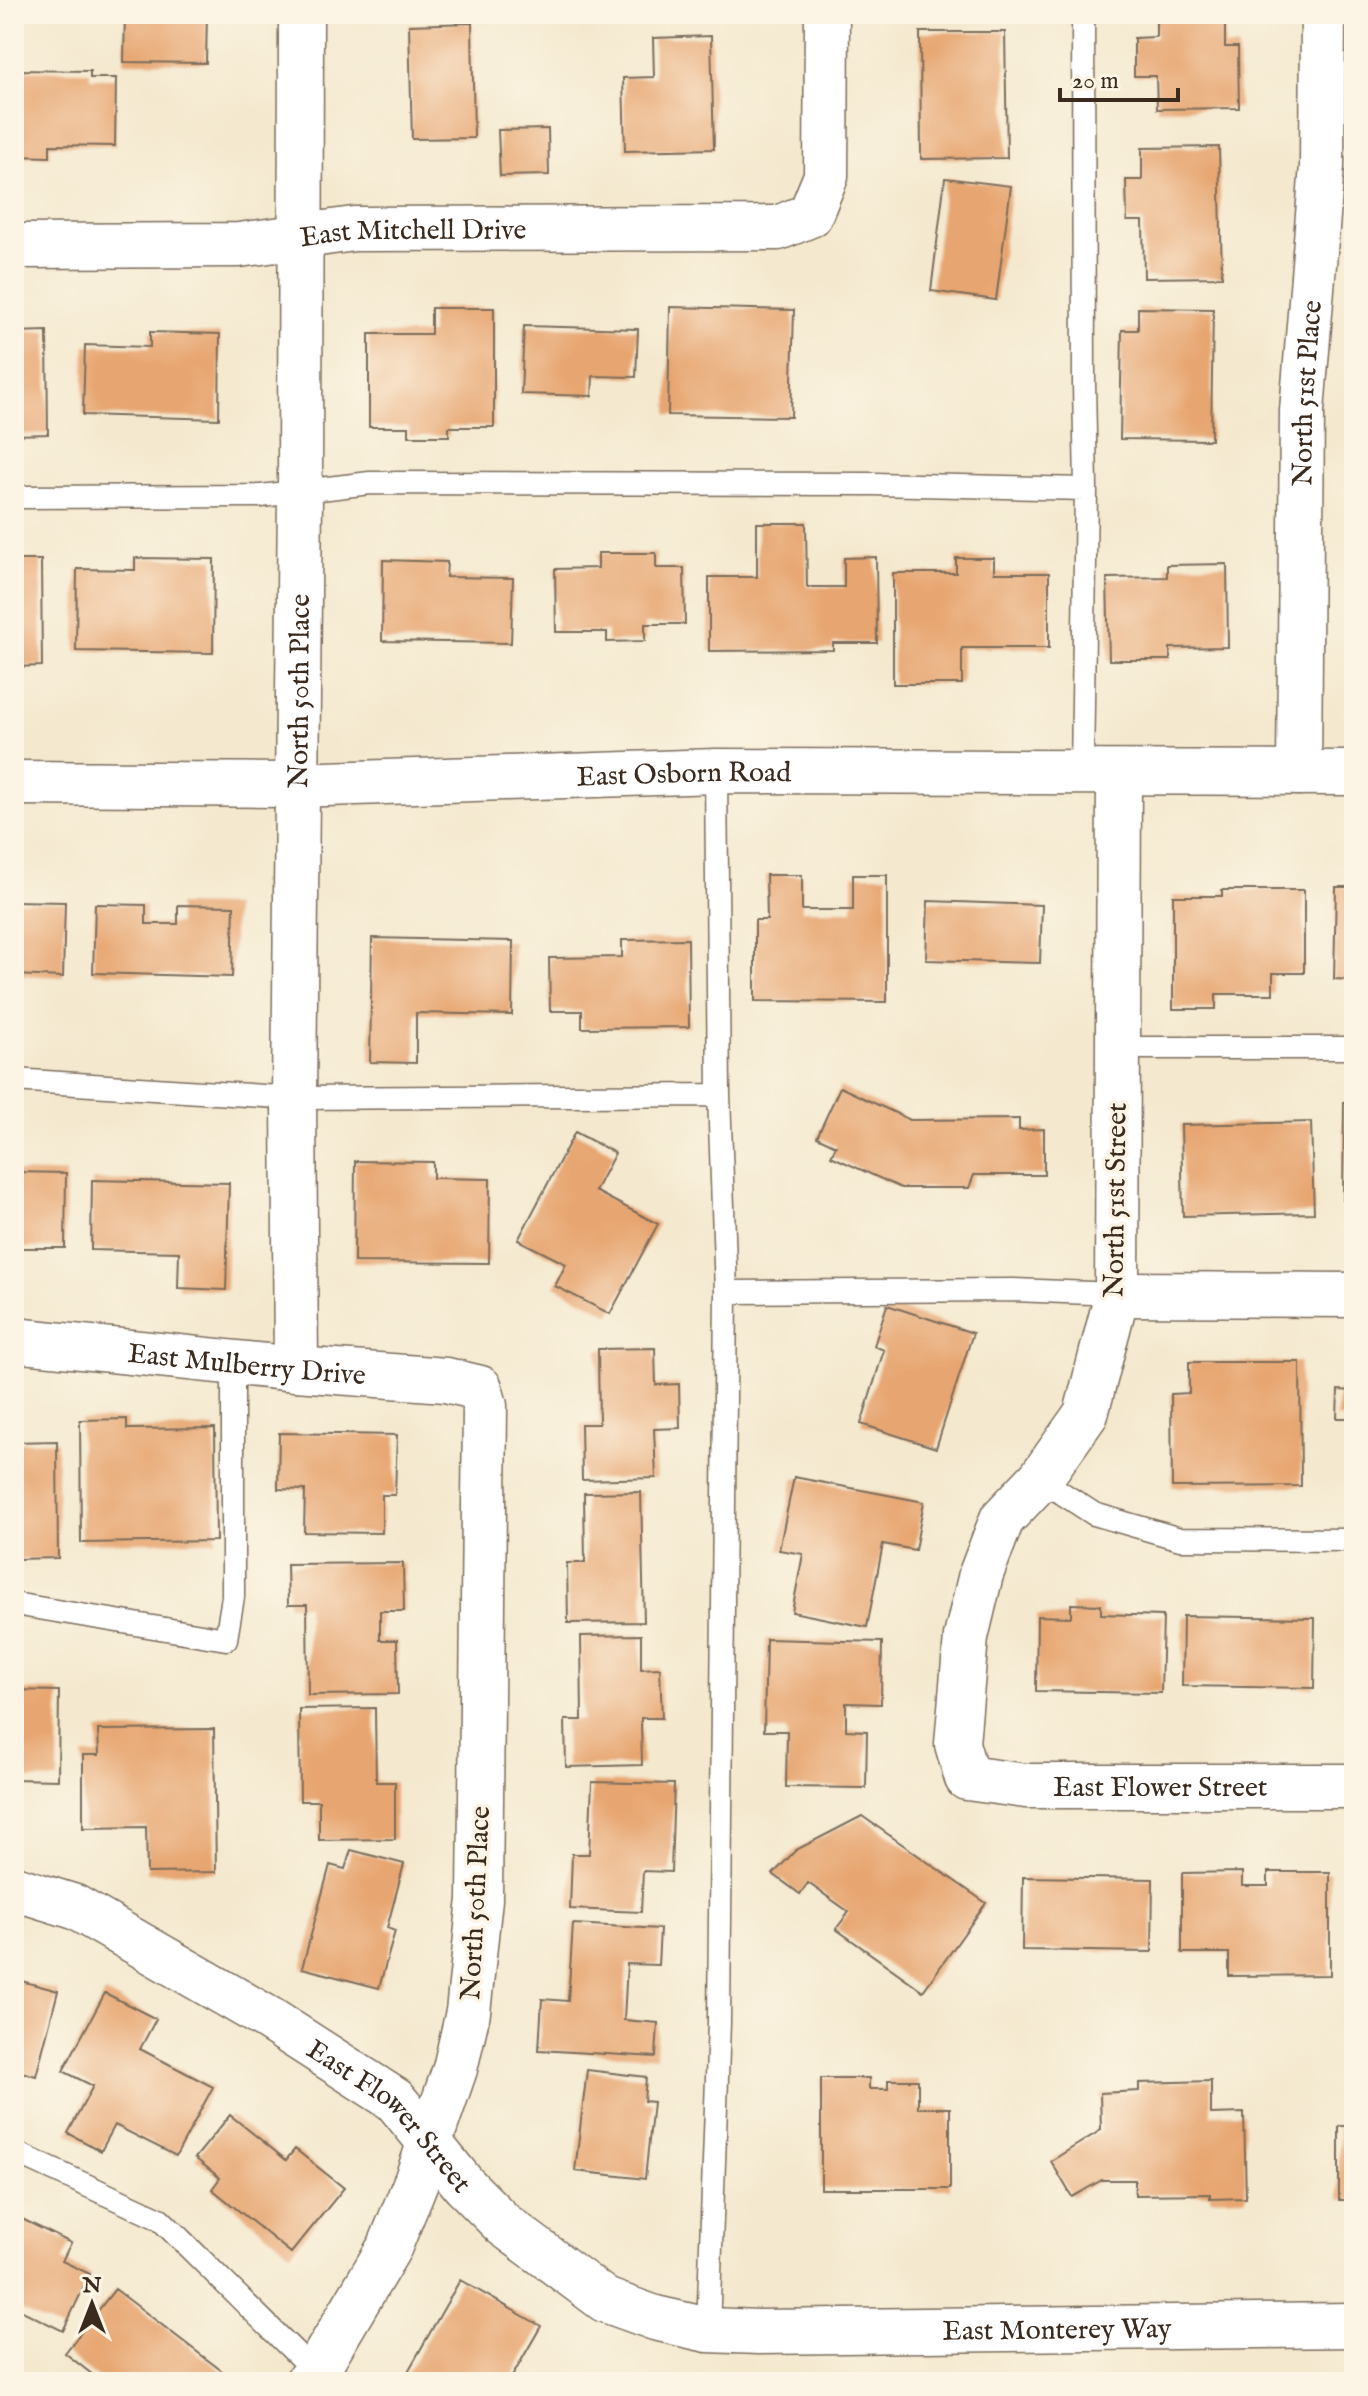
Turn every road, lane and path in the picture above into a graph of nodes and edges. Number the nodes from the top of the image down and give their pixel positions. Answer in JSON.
{"nodes":[{"id":1,"x":301,"y":14,"type":"edge"},
{"id":2,"x":827,"y":14,"type":"edge"},
{"id":3,"x":1083,"y":14,"type":"edge"},
{"id":4,"x":1323,"y":14,"type":"edge"},
{"id":5,"x":1338,"y":168,"type":"edge"},
{"id":6,"x":299,"y":237,"type":"junction"},
{"id":7,"x":14,"y":246,"type":"edge"},
{"id":8,"x":1086,"y":489,"type":"junction"},
{"id":9,"x":300,"y":493,"type":"junction"},
{"id":10,"x":14,"y":497,"type":"edge"},
{"id":11,"x":716,"y":771,"type":"junction"},
{"id":12,"x":1100,"y":773,"type":"junction"},
{"id":13,"x":1299,"y":773,"type":"junction"},
{"id":14,"x":1354,"y":773,"type":"edge"},
{"id":15,"x":14,"y":783,"type":"edge"},
{"id":16,"x":296,"y":785,"type":"junction"},
{"id":17,"x":1116,"y":1048,"type":"junction"},
{"id":18,"x":1354,"y":1048,"type":"edge"},
{"id":19,"x":14,"y":1080,"type":"edge"},
{"id":20,"x":719,"y":1095,"type":"junction"},
{"id":21,"x":294,"y":1098,"type":"junction"},
{"id":22,"x":726,"y":1292,"type":"junction"},
{"id":23,"x":1117,"y":1294,"type":"junction"},
{"id":24,"x":1354,"y":1295,"type":"edge"},
{"id":25,"x":14,"y":1340,"type":"edge"},
{"id":26,"x":233,"y":1362,"type":"junction"},
{"id":27,"x":296,"y":1369,"type":"junction"},
{"id":28,"x":480,"y":1388,"type":"joint"},
{"id":29,"x":1040,"y":1479,"type":"junction"},
{"id":30,"x":1354,"y":1540,"type":"edge"},
{"id":31,"x":14,"y":1604,"type":"edge"},
{"id":32,"x":967,"y":1778,"type":"joint"},
{"id":33,"x":1354,"y":1786,"type":"edge"},
{"id":34,"x":14,"y":1888,"type":"edge"},
{"id":35,"x":430,"y":2141,"type":"junction"},
{"id":36,"x":14,"y":2152,"type":"edge"},
{"id":37,"x":1354,"y":2325,"type":"edge"},
{"id":38,"x":708,"y":2330,"type":"junction"},
{"id":39,"x":759,"y":2332,"type":"joint"},
{"id":40,"x":316,"y":2379,"type":"edge"}],
"edges":[{"from":1,"to":6,"type":"street","name":"North 50th Place"},
{"from":2,"to":6,"type":"street","name":"East Mitchell Drive"},
{"from":3,"to":8,"type":"lane"},
{"from":4,"to":5,"type":"street","name":"North 51st Place"},
{"from":5,"to":13,"type":"street","name":"North 51st Place"},
{"from":6,"to":7,"type":"street","name":"East Mitchell Drive"},
{"from":6,"to":9,"type":"street","name":"North 50th Place"},
{"from":8,"to":9,"type":"lane"},
{"from":8,"to":12,"type":"lane"},
{"from":9,"to":10,"type":"lane"},
{"from":9,"to":16,"type":"street","name":"North 50th Place"},
{"from":11,"to":12,"type":"street","name":"East Osborn Road"},
{"from":11,"to":16,"type":"street","name":"East Osborn Road"},
{"from":11,"to":20,"type":"lane"},
{"from":12,"to":13,"type":"street","name":"East Osborn Road"},
{"from":12,"to":17,"type":"street","name":"North 51st Street"},
{"from":13,"to":14,"type":"street","name":"East Osborn Road"},
{"from":15,"to":16,"type":"street","name":"East Osborn Road"},
{"from":16,"to":21,"type":"street","name":"North 50th Place"},
{"from":17,"to":18,"type":"lane"},
{"from":17,"to":23,"type":"street","name":"North 51st Street"},
{"from":19,"to":21,"type":"lane"},
{"from":20,"to":21,"type":"lane"},
{"from":20,"to":22,"type":"lane"},
{"from":21,"to":27,"type":"street","name":"North 50th Place"},
{"from":22,"to":23,"type":"lane"},
{"from":22,"to":38,"type":"lane"},
{"from":23,"to":24,"type":"street"},
{"from":23,"to":29,"type":"street","name":"North 51st Street"},
{"from":25,"to":26,"type":"street","name":"East Mulberry Drive"},
{"from":26,"to":27,"type":"street","name":"East Mulberry Drive"},
{"from":26,"to":31,"type":"lane"},
{"from":27,"to":28,"type":"street","name":"East Mulberry Drive"},
{"from":28,"to":35,"type":"street","name":"North 50th Place"},
{"from":29,"to":30,"type":"lane"},
{"from":29,"to":32,"type":"street","name":"North 51st Street"},
{"from":32,"to":33,"type":"street","name":"East Flower Street"},
{"from":34,"to":35,"type":"street","name":"East Flower Street"},
{"from":35,"to":38,"type":"street","name":"East Flower Street"},
{"from":35,"to":40,"type":"street","name":"North 50th Place"},
{"from":36,"to":40,"type":"lane"},
{"from":37,"to":39,"type":"street","name":"East Monterey Way"},
{"from":38,"to":39,"type":"street","name":"East Flower Street"}]}
